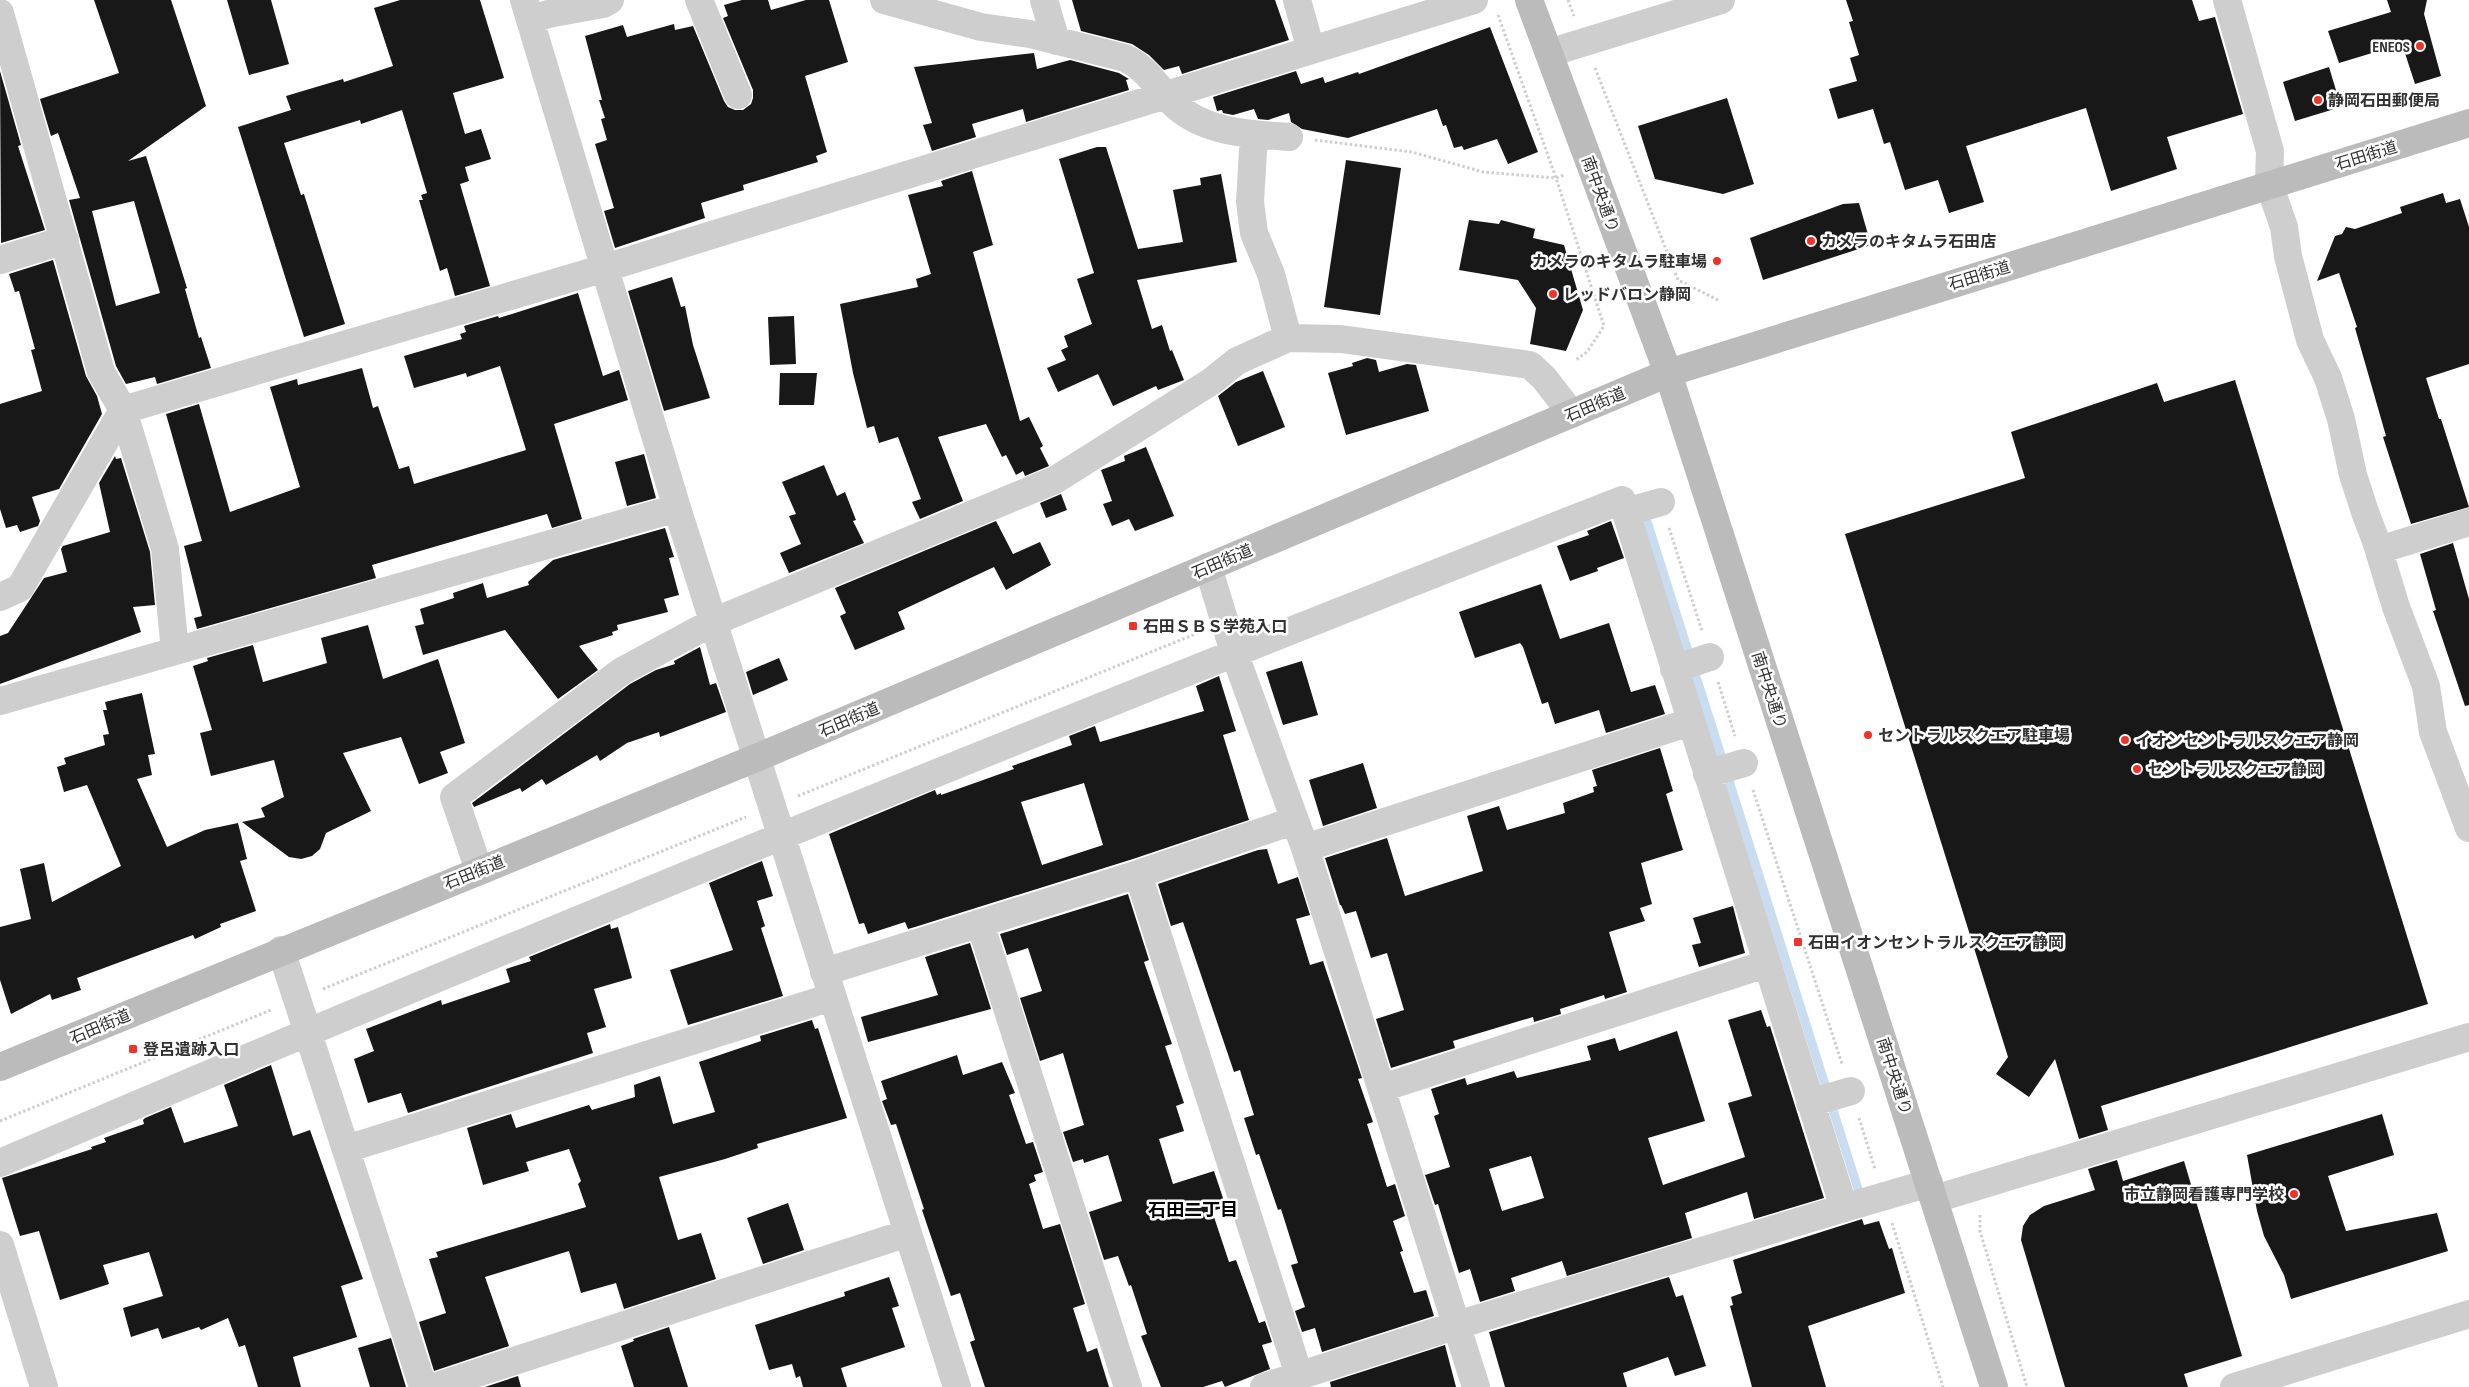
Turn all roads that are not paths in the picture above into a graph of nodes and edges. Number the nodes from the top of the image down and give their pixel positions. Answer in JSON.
{"nodes":[{"id":1,"x":610,"y":0,"type":"edge"},
{"id":2,"x":699,"y":0,"type":"edge"},
{"id":3,"x":884,"y":0,"type":"edge"},
{"id":4,"x":1044,"y":0,"type":"edge"},
{"id":5,"x":1296,"y":0,"type":"edge"},
{"id":6,"x":1529,"y":0,"type":"edge"},
{"id":7,"x":1721,"y":0,"type":"edge"},
{"id":8,"x":2227,"y":0,"type":"edge"},
{"id":9,"x":913,"y":4,"type":"edge"},
{"id":10,"x":1485,"y":5,"type":"edge"},
{"id":11,"x":527,"y":10,"type":"edge"},
{"id":12,"x":0,"y":13,"type":"edge"},
{"id":13,"x":1056,"y":41,"type":"junction"},
{"id":14,"x":1311,"y":50,"type":"junction"},
{"id":15,"x":1550,"y":53,"type":"junction"},
{"id":16,"x":738,"y":95,"type":"dead end"},
{"id":17,"x":1166,"y":95,"type":"junction"},
{"id":18,"x":2469,"y":123,"type":"edge"},
{"id":19,"x":1254,"y":134,"type":"junction"},
{"id":20,"x":1289,"y":137,"type":"road end"},
{"id":21,"x":2269,"y":184,"type":"junction"},
{"id":22,"x":65,"y":240,"type":"junction"},
{"id":23,"x":0,"y":260,"type":"edge"},
{"id":24,"x":605,"y":268,"type":"junction"},
{"id":25,"x":1288,"y":338,"type":"junction"},
{"id":26,"x":1668,"y":373,"type":"junction"},
{"id":27,"x":123,"y":410,"type":"junction"},
{"id":28,"x":1572,"y":414,"type":"junction"},
{"id":29,"x":1661,"y":502,"type":"dead end"},
{"id":30,"x":677,"y":508,"type":"junction"},
{"id":31,"x":1626,"y":512,"type":"junction"},
{"id":32,"x":2469,"y":522,"type":"edge"},
{"id":33,"x":2379,"y":550,"type":"junction"},
{"id":34,"x":1208,"y":567,"type":"junction"},
{"id":35,"x":0,"y":597,"type":"edge"},
{"id":36,"x":713,"y":622,"type":"junction"},
{"id":37,"x":175,"y":652,"type":"junction"},
{"id":38,"x":1234,"y":652,"type":"junction"},
{"id":39,"x":1710,"y":657,"type":"dead end"},
{"id":40,"x":1674,"y":669,"type":"junction"},
{"id":41,"x":0,"y":701,"type":"edge"},
{"id":42,"x":1690,"y":722,"type":"junction"},
{"id":43,"x":756,"y":758,"type":"junction"},
{"id":44,"x":1744,"y":763,"type":"dead end"},
{"id":45,"x":1707,"y":774,"type":"junction"},
{"id":46,"x":2461,"y":784,"type":"edge"},
{"id":47,"x":1293,"y":821,"type":"junction"},
{"id":48,"x":2469,"y":828,"type":"edge"},
{"id":49,"x":781,"y":836,"type":"junction"},
{"id":50,"x":1305,"y":848,"type":"junction"},
{"id":51,"x":479,"y":870,"type":"junction"},
{"id":52,"x":1138,"y":874,"type":"junction"},
{"id":53,"x":980,"y":923,"type":"junction"},
{"id":54,"x":281,"y":950,"type":"junction"},
{"id":55,"x":1766,"y":964,"type":"junction"},
{"id":56,"x":824,"y":972,"type":"junction"},
{"id":57,"x":832,"y":998,"type":"junction"},
{"id":58,"x":308,"y":1031,"type":"junction"},
{"id":59,"x":2469,"y":1037,"type":"edge"},
{"id":60,"x":0,"y":1067,"type":"edge"},
{"id":61,"x":1382,"y":1088,"type":"junction"},
{"id":62,"x":1850,"y":1091,"type":"dead end"},
{"id":63,"x":1810,"y":1103,"type":"junction"},
{"id":64,"x":346,"y":1149,"type":"junction"},
{"id":65,"x":0,"y":1163,"type":"edge"},
{"id":66,"x":1932,"y":1191,"type":"junction"},
{"id":67,"x":1844,"y":1208,"type":"junction"},
{"id":68,"x":908,"y":1233,"type":"junction"},
{"id":69,"x":0,"y":1245,"type":"edge"},
{"id":70,"x":2469,"y":1314,"type":"edge"},
{"id":71,"x":1457,"y":1325,"type":"junction"},
{"id":72,"x":1299,"y":1376,"type":"junction"},
{"id":73,"x":44,"y":1387,"type":"edge"},
{"id":74,"x":423,"y":1387,"type":"edge"},
{"id":75,"x":434,"y":1387,"type":"edge"},
{"id":76,"x":957,"y":1387,"type":"edge"},
{"id":77,"x":1128,"y":1387,"type":"edge"},
{"id":78,"x":1264,"y":1387,"type":"edge"},
{"id":79,"x":1476,"y":1387,"type":"edge"},
{"id":80,"x":1994,"y":1387,"type":"edge"},
{"id":81,"x":2234,"y":1387,"type":"edge"}],
"edges":[{"from":1,"to":11,"type":"street"},
{"from":2,"to":16,"type":"street"},
{"from":3,"to":9,"type":"street"},
{"from":4,"to":13,"type":"street"},
{"from":5,"to":14,"type":"street"},
{"from":6,"to":15,"type":"street","name":"南中央通り"},
{"from":7,"to":15,"type":"street"},
{"from":8,"to":21,"type":"street"},
{"from":9,"to":13,"type":"street"},
{"from":10,"to":14,"type":"street"},
{"from":11,"to":24,"type":"street"},
{"from":12,"to":22,"type":"street"},
{"from":13,"to":17,"type":"street"},
{"from":14,"to":17,"type":"street"},
{"from":15,"to":26,"type":"street","name":"南中央通り"},
{"from":17,"to":19,"type":"street"},
{"from":17,"to":24,"type":"street"},
{"from":18,"to":21,"type":"street","name":"石田街道"},
{"from":19,"to":20,"type":"street"},
{"from":19,"to":25,"type":"street"},
{"from":21,"to":26,"type":"street","name":"石田街道"},
{"from":21,"to":33,"type":"street"},
{"from":22,"to":23,"type":"street"},
{"from":22,"to":27,"type":"street"},
{"from":24,"to":27,"type":"street"},
{"from":24,"to":30,"type":"street"},
{"from":25,"to":28,"type":"street"},
{"from":25,"to":36,"type":"street"},
{"from":26,"to":28,"type":"street","name":"石田街道"},
{"from":26,"to":66,"type":"street","name":"南中央通り"},
{"from":27,"to":35,"type":"street"},
{"from":27,"to":37,"type":"street"},
{"from":28,"to":34,"type":"street","name":"石田街道"},
{"from":29,"to":31,"type":"street"},
{"from":30,"to":36,"type":"street"},
{"from":30,"to":37,"type":"street"},
{"from":31,"to":38,"type":"street"},
{"from":31,"to":40,"type":"street"},
{"from":32,"to":33,"type":"street"},
{"from":33,"to":46,"type":"street"},
{"from":34,"to":38,"type":"street"},
{"from":34,"to":43,"type":"street","name":"石田街道"},
{"from":36,"to":43,"type":"street"},
{"from":36,"to":51,"type":"street"},
{"from":37,"to":41,"type":"street"},
{"from":38,"to":47,"type":"street"},
{"from":38,"to":49,"type":"street"},
{"from":39,"to":40,"type":"street"},
{"from":40,"to":42,"type":"street"},
{"from":42,"to":45,"type":"street"},
{"from":42,"to":50,"type":"street"},
{"from":43,"to":49,"type":"street"},
{"from":43,"to":51,"type":"street","name":"石田街道"},
{"from":44,"to":45,"type":"street"},
{"from":45,"to":55,"type":"street"},
{"from":46,"to":48,"type":"street"},
{"from":47,"to":50,"type":"street"},
{"from":47,"to":52,"type":"street"},
{"from":49,"to":56,"type":"street"},
{"from":49,"to":58,"type":"street"},
{"from":50,"to":61,"type":"street"},
{"from":51,"to":54,"type":"street","name":"石田街道"},
{"from":52,"to":53,"type":"street"},
{"from":52,"to":72,"type":"street"},
{"from":53,"to":56,"type":"street"},
{"from":53,"to":77,"type":"street"},
{"from":54,"to":58,"type":"street"},
{"from":54,"to":60,"type":"street","name":"石田街道"},
{"from":55,"to":61,"type":"street"},
{"from":55,"to":63,"type":"street"},
{"from":56,"to":57,"type":"street"},
{"from":57,"to":64,"type":"street"},
{"from":57,"to":68,"type":"street"},
{"from":58,"to":64,"type":"street"},
{"from":58,"to":65,"type":"street"},
{"from":59,"to":66,"type":"street"},
{"from":61,"to":71,"type":"street"},
{"from":62,"to":63,"type":"street"},
{"from":63,"to":67,"type":"street"},
{"from":64,"to":74,"type":"street"},
{"from":66,"to":67,"type":"street","bridge":true},
{"from":66,"to":80,"type":"street","name":"南中央通り"},
{"from":67,"to":71,"type":"street"},
{"from":68,"to":75,"type":"street"},
{"from":68,"to":76,"type":"street"},
{"from":69,"to":73,"type":"street"},
{"from":70,"to":81,"type":"street"},
{"from":71,"to":72,"type":"street"},
{"from":71,"to":79,"type":"street"},
{"from":72,"to":78,"type":"street"}]}
